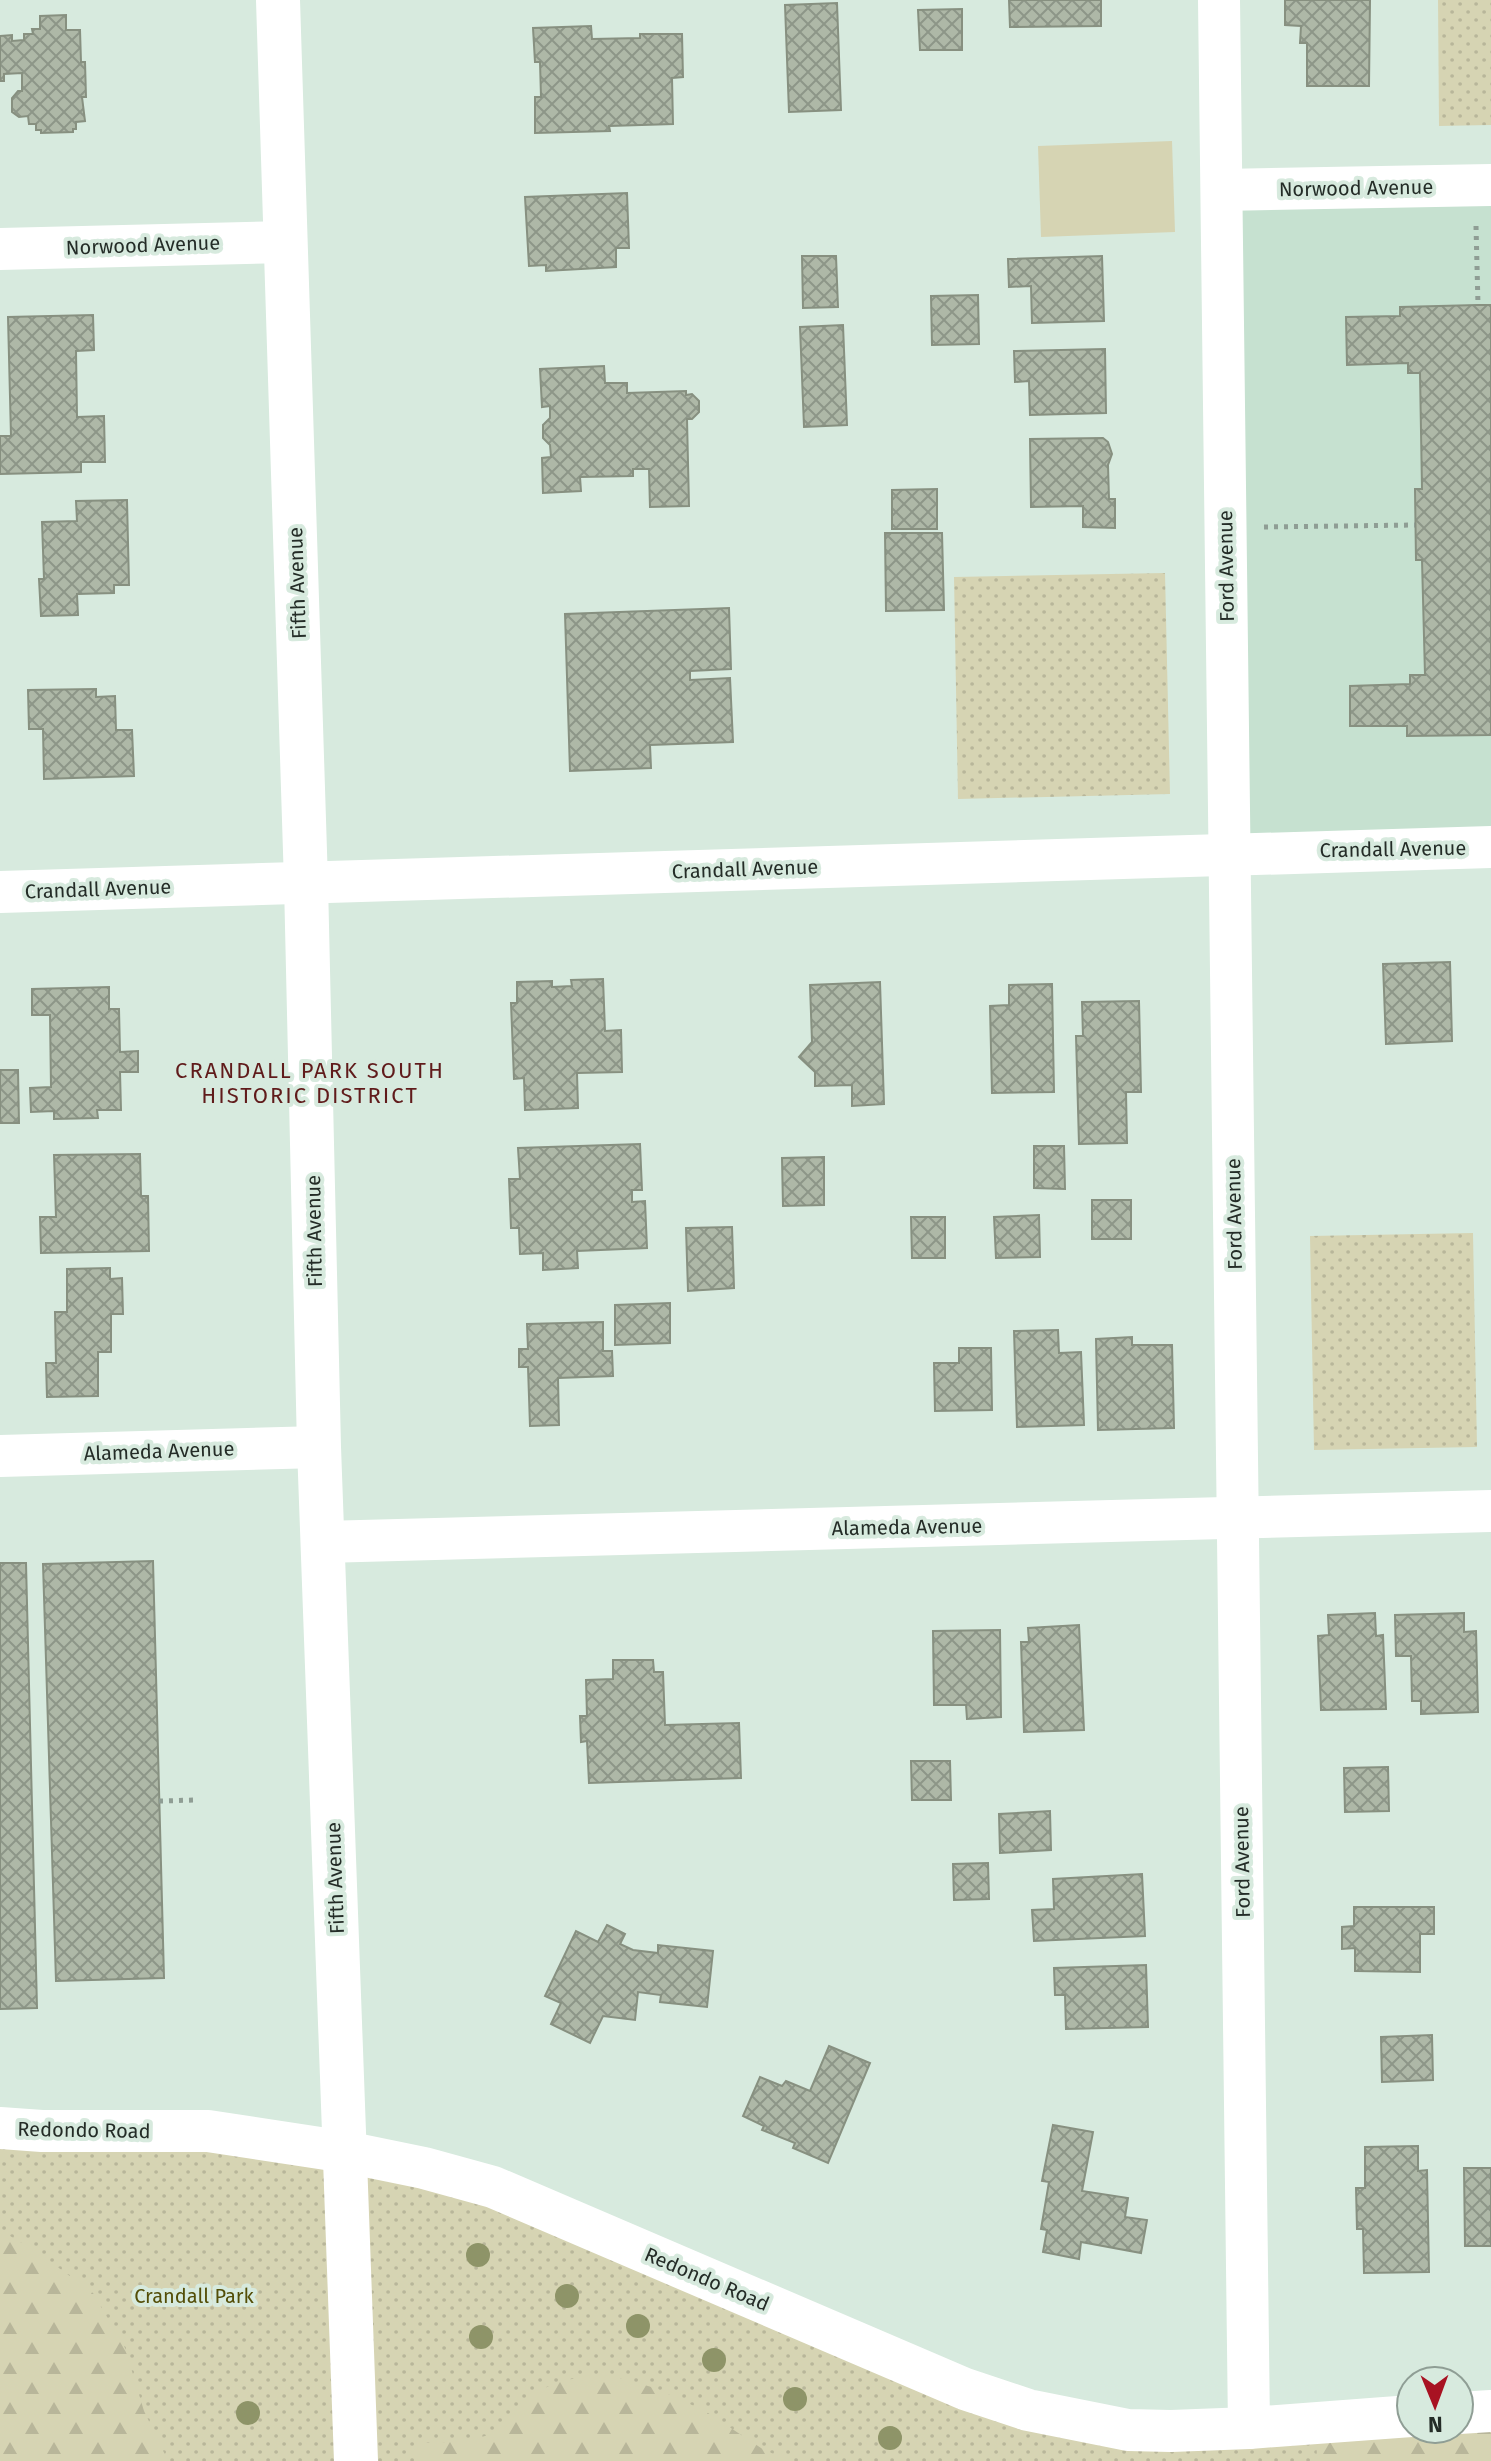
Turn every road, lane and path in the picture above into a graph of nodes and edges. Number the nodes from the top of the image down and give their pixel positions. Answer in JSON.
{"nodes":[{"id":1,"x":278,"y":0,"type":"edge"},
{"id":2,"x":1219,"y":0,"type":"edge"},
{"id":3,"x":1483,"y":185,"type":"edge"},
{"id":4,"x":1222,"y":190,"type":"junction"},
{"id":5,"x":286,"y":242,"type":"junction"},
{"id":6,"x":0,"y":249,"type":"edge"},
{"id":7,"x":1478,"y":305,"type":"dead end"},
{"id":8,"x":1415,"y":525,"type":"dead end"},
{"id":9,"x":1225,"y":528,"type":"junction"},
{"id":10,"x":1491,"y":847,"type":"edge"},
{"id":11,"x":1230,"y":854,"type":"junction"},
{"id":12,"x":306,"y":883,"type":"junction"},
{"id":13,"x":0,"y":892,"type":"edge"},
{"id":14,"x":319,"y":1447,"type":"junction"},
{"id":15,"x":0,"y":1456,"type":"edge"},
{"id":16,"x":1491,"y":1511,"type":"edge"},
{"id":17,"x":1238,"y":1518,"type":"junction"},
{"id":18,"x":323,"y":1542,"type":"junction"},
{"id":19,"x":197,"y":1800,"type":"dead end"},
{"id":20,"x":159,"y":1801,"type":"dead end"},
{"id":21,"x":0,"y":2128,"type":"edge"},
{"id":22,"x":346,"y":2152,"type":"junction"},
{"id":23,"x":1395,"y":2417,"type":"edge"},
{"id":24,"x":1249,"y":2428,"type":"junction"},
{"id":25,"x":356,"y":2453,"type":"edge"}],
"edges":[{"from":1,"to":5,"type":"street","name":"Fifth Avenue"},
{"from":2,"to":4,"type":"street","name":"Ford Avenue"},
{"from":3,"to":4,"type":"street","name":"Norwood Avenue"},
{"from":3,"to":7,"type":"path"},
{"from":4,"to":9,"type":"street","name":"Ford Avenue"},
{"from":5,"to":6,"type":"street","name":"Norwood Avenue"},
{"from":5,"to":12,"type":"street","name":"Fifth Avenue"},
{"from":8,"to":9,"type":"path"},
{"from":9,"to":11,"type":"street","name":"Ford Avenue"},
{"from":10,"to":11,"type":"street","name":"Crandall Avenue"},
{"from":11,"to":12,"type":"street","name":"Crandall Avenue"},
{"from":11,"to":17,"type":"street","name":"Ford Avenue"},
{"from":12,"to":13,"type":"street","name":"Crandall Avenue"},
{"from":12,"to":14,"type":"street","name":"Fifth Avenue"},
{"from":14,"to":15,"type":"street","name":"Alameda Avenue"},
{"from":14,"to":18,"type":"street","name":"Fifth Avenue"},
{"from":16,"to":17,"type":"street","name":"Alameda Avenue"},
{"from":17,"to":18,"type":"street","name":"Alameda Avenue"},
{"from":17,"to":24,"type":"street","name":"Ford Avenue"},
{"from":18,"to":22,"type":"street","name":"Fifth Avenue"},
{"from":19,"to":20,"type":"path"},
{"from":21,"to":22,"type":"street","name":"Redondo Road"},
{"from":22,"to":24,"type":"street","name":"Redondo Road"},
{"from":22,"to":25,"type":"street","name":"Fifth Avenue"},
{"from":23,"to":24,"type":"street","name":"Redondo Road"}]}
